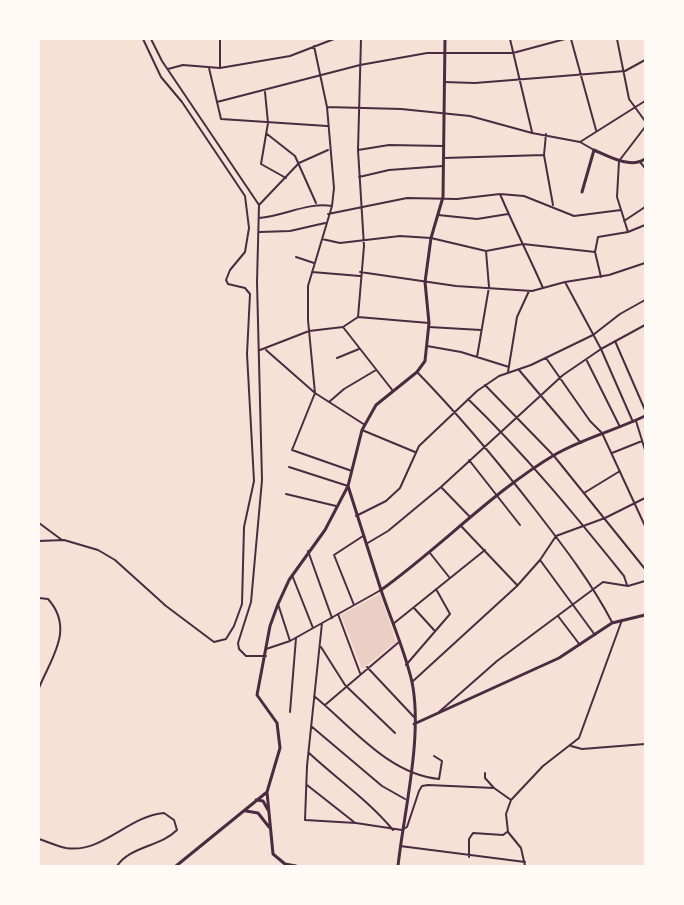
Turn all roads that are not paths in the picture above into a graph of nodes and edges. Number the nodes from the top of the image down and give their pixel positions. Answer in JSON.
{"nodes":[{"id":1,"x":143,"y":39,"type":"edge"},
{"id":2,"x":152,"y":39,"type":"edge"},
{"id":3,"x":220,"y":39,"type":"edge"},
{"id":4,"x":317,"y":39,"type":"edge"},
{"id":5,"x":334,"y":39,"type":"edge"},
{"id":6,"x":361,"y":39,"type":"edge"},
{"id":7,"x":445,"y":39,"type":"edge"},
{"id":8,"x":510,"y":39,"type":"edge"},
{"id":9,"x":545,"y":39,"type":"edge"},
{"id":10,"x":565,"y":39,"type":"edge"},
{"id":11,"x":571,"y":39,"type":"edge"},
{"id":12,"x":617,"y":39,"type":"edge"},
{"id":13,"x":318,"y":44,"type":"junction"},
{"id":14,"x":547,"y":45,"type":"junction"},
{"id":15,"x":314,"y":46,"type":"junction"},
{"id":16,"x":445,"y":51,"type":"junction"},
{"id":17,"x":513,"y":53,"type":"junction"},
{"id":18,"x":645,"y":60,"type":"edge"},
{"id":19,"x":360,"y":65,"type":"junction"},
{"id":20,"x":209,"y":67,"type":"junction"},
{"id":21,"x":220,"y":68,"type":"junction"},
{"id":22,"x":168,"y":69,"type":"junction"},
{"id":23,"x":626,"y":71,"type":"junction"},
{"id":24,"x":581,"y":75,"type":"junction"},
{"id":25,"x":319,"y":78,"type":"junction"},
{"id":26,"x":522,"y":80,"type":"junction"},
{"id":27,"x":444,"y":82,"type":"junction"},
{"id":28,"x":265,"y":92,"type":"junction"},
{"id":29,"x":645,"y":101,"type":"edge"},
{"id":30,"x":217,"y":102,"type":"junction"},
{"id":31,"x":327,"y":106,"type":"junction"},
{"id":32,"x":360,"y":106,"type":"junction"},
{"id":33,"x":634,"y":108,"type":"junction"},
{"id":34,"x":444,"y":113,"type":"junction"},
{"id":35,"x":645,"y":121,"type":"edge"},
{"id":36,"x":268,"y":123,"type":"junction"},
{"id":37,"x":327,"y":126,"type":"junction"},
{"id":38,"x":645,"y":128,"type":"edge"},
{"id":39,"x":596,"y":130,"type":"junction"},
{"id":40,"x":532,"y":133,"type":"junction"},
{"id":41,"x":267,"y":134,"type":"junction"},
{"id":42,"x":546,"y":134,"type":"junction"},
{"id":43,"x":580,"y":142,"type":"junction"},
{"id":44,"x":444,"y":146,"type":"junction"},
{"id":45,"x":328,"y":150,"type":"junction"},
{"id":46,"x":358,"y":150,"type":"junction"},
{"id":47,"x":594,"y":150,"type":"junction"},
{"id":48,"x":544,"y":154,"type":"junction"},
{"id":49,"x":444,"y":158,"type":"junction"},
{"id":50,"x":645,"y":159,"type":"edge"},
{"id":51,"x":619,"y":161,"type":"junction"},
{"id":52,"x":640,"y":162,"type":"junction"},
{"id":53,"x":299,"y":163,"type":"junction"},
{"id":54,"x":444,"y":166,"type":"junction"},
{"id":55,"x":645,"y":168,"type":"edge"},
{"id":56,"x":359,"y":177,"type":"junction"},
{"id":57,"x":286,"y":178,"type":"junction"},
{"id":58,"x":582,"y":192,"type":"dead end"},
{"id":59,"x":500,"y":194,"type":"junction"},
{"id":60,"x":443,"y":197,"type":"junction"},
{"id":61,"x":316,"y":203,"type":"junction"},
{"id":62,"x":259,"y":205,"type":"junction"},
{"id":63,"x":332,"y":206,"type":"junction"},
{"id":64,"x":553,"y":206,"type":"junction"},
{"id":65,"x":361,"y":207,"type":"junction"},
{"id":66,"x":645,"y":207,"type":"edge"},
{"id":67,"x":621,"y":210,"type":"junction"},
{"id":68,"x":328,"y":214,"type":"junction"},
{"id":69,"x":508,"y":214,"type":"junction"},
{"id":70,"x":438,"y":215,"type":"junction"},
{"id":71,"x":260,"y":218,"type":"junction"},
{"id":72,"x":624,"y":221,"type":"junction"},
{"id":73,"x":327,"y":222,"type":"junction"},
{"id":74,"x":645,"y":225,"type":"edge"},
{"id":75,"x":260,"y":232,"type":"junction"},
{"id":76,"x":628,"y":232,"type":"junction"},
{"id":77,"x":431,"y":238,"type":"junction"},
{"id":78,"x":322,"y":239,"type":"junction"},
{"id":79,"x":364,"y":239,"type":"junction"},
{"id":80,"x":523,"y":244,"type":"junction"},
{"id":81,"x":486,"y":251,"type":"junction"},
{"id":82,"x":595,"y":252,"type":"junction"},
{"id":83,"x":296,"y":257,"type":"dead end"},
{"id":84,"x":314,"y":263,"type":"junction"},
{"id":85,"x":645,"y":263,"type":"edge"},
{"id":86,"x":312,"y":272,"type":"junction"},
{"id":87,"x":360,"y":274,"type":"junction"},
{"id":88,"x":601,"y":277,"type":"junction"},
{"id":89,"x":425,"y":282,"type":"junction"},
{"id":90,"x":565,"y":282,"type":"junction"},
{"id":91,"x":489,"y":287,"type":"junction"},
{"id":92,"x":543,"y":288,"type":"junction"},
{"id":93,"x":529,"y":291,"type":"junction"},
{"id":94,"x":645,"y":300,"type":"edge"},
{"id":95,"x":358,"y":317,"type":"junction"},
{"id":96,"x":429,"y":325,"type":"junction"},
{"id":97,"x":645,"y":325,"type":"edge"},
{"id":98,"x":343,"y":327,"type":"junction"},
{"id":99,"x":481,"y":330,"type":"junction"},
{"id":100,"x":309,"y":331,"type":"junction"},
{"id":101,"x":593,"y":335,"type":"junction"},
{"id":102,"x":615,"y":341,"type":"junction"},
{"id":103,"x":427,"y":346,"type":"junction"},
{"id":104,"x":359,"y":349,"type":"junction"},
{"id":105,"x":601,"y":349,"type":"junction"},
{"id":106,"x":260,"y":350,"type":"junction"},
{"id":107,"x":266,"y":350,"type":"junction"},
{"id":108,"x":477,"y":357,"type":"junction"},
{"id":109,"x":337,"y":358,"type":"dead end"},
{"id":110,"x":546,"y":358,"type":"junction"},
{"id":111,"x":586,"y":361,"type":"junction"},
{"id":112,"x":509,"y":367,"type":"junction"},
{"id":113,"x":376,"y":370,"type":"junction"},
{"id":114,"x":519,"y":370,"type":"junction"},
{"id":115,"x":417,"y":372,"type":"junction"},
{"id":116,"x":508,"y":372,"type":"junction"},
{"id":117,"x":560,"y":378,"type":"junction"},
{"id":118,"x":485,"y":385,"type":"junction"},
{"id":119,"x":393,"y":392,"type":"junction"},
{"id":120,"x":315,"y":393,"type":"junction"},
{"id":121,"x":539,"y":397,"type":"junction"},
{"id":122,"x":468,"y":399,"type":"junction"},
{"id":123,"x":329,"y":403,"type":"junction"},
{"id":124,"x":454,"y":410,"type":"junction"},
{"id":125,"x":645,"y":410,"type":"edge"},
{"id":126,"x":645,"y":416,"type":"edge"},
{"id":127,"x":518,"y":417,"type":"junction"},
{"id":128,"x":635,"y":421,"type":"junction"},
{"id":129,"x":365,"y":425,"type":"junction"},
{"id":130,"x":620,"y":427,"type":"junction"},
{"id":131,"x":362,"y":430,"type":"junction"},
{"id":132,"x":501,"y":432,"type":"junction"},
{"id":133,"x":602,"y":433,"type":"junction"},
{"id":134,"x":581,"y":442,"type":"junction"},
{"id":135,"x":643,"y":442,"type":"edge"},
{"id":136,"x":484,"y":446,"type":"junction"},
{"id":137,"x":645,"y":450,"type":"edge"},
{"id":138,"x":416,"y":453,"type":"junction"},
{"id":139,"x":612,"y":453,"type":"junction"},
{"id":140,"x":554,"y":456,"type":"junction"},
{"id":141,"x":469,"y":460,"type":"junction"},
{"id":142,"x":289,"y":467,"type":"dead end"},
{"id":143,"x":534,"y":469,"type":"junction"},
{"id":144,"x":352,"y":471,"type":"junction"},
{"id":145,"x":620,"y":471,"type":"junction"},
{"id":146,"x":514,"y":483,"type":"junction"},
{"id":147,"x":348,"y":486,"type":"junction"},
{"id":148,"x":441,"y":487,"type":"junction"},
{"id":149,"x":584,"y":493,"type":"junction"},
{"id":150,"x":286,"y":494,"type":"dead end"},
{"id":151,"x":498,"y":496,"type":"junction"},
{"id":152,"x":645,"y":498,"type":"edge"},
{"id":153,"x":634,"y":503,"type":"junction"},
{"id":154,"x":337,"y":506,"type":"junction"},
{"id":155,"x":356,"y":516,"type":"junction"},
{"id":156,"x":471,"y":518,"type":"junction"},
{"id":157,"x":605,"y":518,"type":"junction"},
{"id":158,"x":39,"y":523,"type":"edge"},
{"id":159,"x":520,"y":525,"type":"dead end"},
{"id":160,"x":583,"y":525,"type":"junction"},
{"id":161,"x":461,"y":526,"type":"junction"},
{"id":162,"x":645,"y":526,"type":"edge"},
{"id":163,"x":363,"y":536,"type":"junction"},
{"id":164,"x":556,"y":536,"type":"junction"},
{"id":165,"x":62,"y":540,"type":"junction"},
{"id":166,"x":39,"y":541,"type":"edge"},
{"id":167,"x":366,"y":544,"type":"junction"},
{"id":168,"x":486,"y":550,"type":"junction"},
{"id":169,"x":308,"y":552,"type":"junction"},
{"id":170,"x":430,"y":553,"type":"junction"},
{"id":171,"x":540,"y":560,"type":"junction"},
{"id":172,"x":645,"y":569,"type":"edge"},
{"id":173,"x":292,"y":575,"type":"junction"},
{"id":174,"x":449,"y":577,"type":"junction"},
{"id":175,"x":645,"y":581,"type":"edge"},
{"id":176,"x":517,"y":586,"type":"junction"},
{"id":177,"x":628,"y":586,"type":"junction"},
{"id":178,"x":594,"y":588,"type":"junction"},
{"id":179,"x":436,"y":589,"type":"junction"},
{"id":180,"x":381,"y":590,"type":"junction"},
{"id":181,"x":39,"y":598,"type":"edge"},
{"id":182,"x":278,"y":604,"type":"junction"},
{"id":183,"x":574,"y":604,"type":"junction"},
{"id":184,"x":354,"y":605,"type":"junction"},
{"id":185,"x":414,"y":608,"type":"junction"},
{"id":186,"x":338,"y":614,"type":"junction"},
{"id":187,"x":645,"y":615,"type":"edge"},
{"id":188,"x":558,"y":616,"type":"junction"},
{"id":189,"x":332,"y":618,"type":"junction"},
{"id":190,"x":622,"y":620,"type":"junction"},
{"id":191,"x":612,"y":623,"type":"junction"},
{"id":192,"x":322,"y":624,"type":"junction"},
{"id":193,"x":393,"y":624,"type":"junction"},
{"id":194,"x":312,"y":628,"type":"junction"},
{"id":195,"x":435,"y":631,"type":"junction"},
{"id":196,"x":595,"y":635,"type":"junction"},
{"id":197,"x":296,"y":637,"type":"junction"},
{"id":198,"x":290,"y":641,"type":"junction"},
{"id":199,"x":399,"y":642,"type":"junction"},
{"id":200,"x":319,"y":645,"type":"junction"},
{"id":201,"x":580,"y":645,"type":"junction"},
{"id":202,"x":266,"y":649,"type":"junction"},
{"id":203,"x":266,"y":656,"type":"junction"},
{"id":204,"x":406,"y":666,"type":"junction"},
{"id":205,"x":367,"y":668,"type":"junction"},
{"id":206,"x":360,"y":673,"type":"junction"},
{"id":207,"x":412,"y":682,"type":"junction"},
{"id":208,"x":345,"y":685,"type":"junction"},
{"id":209,"x":39,"y":688,"type":"edge"},
{"id":210,"x":314,"y":696,"type":"junction"},
{"id":211,"x":325,"y":705,"type":"junction"},
{"id":212,"x":290,"y":712,"type":"dead end"},
{"id":213,"x":438,"y":712,"type":"junction"},
{"id":214,"x":414,"y":717,"type":"junction"},
{"id":215,"x":414,"y":724,"type":"junction"},
{"id":216,"x":311,"y":726,"type":"junction"},
{"id":217,"x":395,"y":733,"type":"dead end"},
{"id":218,"x":645,"y":744,"type":"edge"},
{"id":219,"x":570,"y":745,"type":"junction"},
{"id":220,"x":309,"y":753,"type":"junction"},
{"id":221,"x":434,"y":756,"type":"dead end"},
{"id":222,"x":411,"y":771,"type":"junction"},
{"id":223,"x":485,"y":773,"type":"dead end"},
{"id":224,"x":307,"y":785,"type":"junction"},
{"id":225,"x":494,"y":789,"type":"junction"},
{"id":226,"x":267,"y":792,"type":"junction"},
{"id":227,"x":405,"y":799,"type":"junction"},
{"id":228,"x":511,"y":800,"type":"junction"},
{"id":229,"x":254,"y":801,"type":"junction"},
{"id":230,"x":246,"y":811,"type":"junction"},
{"id":231,"x":270,"y":815,"type":"junction"},
{"id":232,"x":356,"y":823,"type":"junction"},
{"id":233,"x":393,"y":830,"type":"junction"},
{"id":234,"x":271,"y":831,"type":"junction"},
{"id":235,"x":402,"y":831,"type":"junction"},
{"id":236,"x":508,"y":832,"type":"junction"},
{"id":237,"x":39,"y":839,"type":"edge"},
{"id":238,"x":400,"y":846,"type":"junction"},
{"id":239,"x":469,"y":857,"type":"junction"},
{"id":240,"x":526,"y":864,"type":"edge"},
{"id":241,"x":117,"y":866,"type":"edge"},
{"id":242,"x":176,"y":866,"type":"edge"},
{"id":243,"x":296,"y":866,"type":"edge"},
{"id":244,"x":398,"y":866,"type":"edge"}],
"edges":[{"from":1,"to":165,"type":"street"},
{"from":2,"to":22,"type":"street"},
{"from":3,"to":21,"type":"street"},
{"from":4,"to":13,"type":"street"},
{"from":5,"to":13,"type":"street"},
{"from":6,"to":19,"type":"street"},
{"from":7,"to":16,"type":"main road"},
{"from":8,"to":17,"type":"street"},
{"from":9,"to":14,"type":"street"},
{"from":10,"to":14,"type":"street"},
{"from":11,"to":24,"type":"street"},
{"from":12,"to":23,"type":"street"},
{"from":13,"to":15,"type":"street"},
{"from":14,"to":17,"type":"street"},
{"from":15,"to":21,"type":"street"},
{"from":15,"to":25,"type":"street"},
{"from":16,"to":17,"type":"street"},
{"from":16,"to":19,"type":"street"},
{"from":16,"to":27,"type":"main road"},
{"from":17,"to":26,"type":"street"},
{"from":18,"to":23,"type":"street"},
{"from":19,"to":25,"type":"street"},
{"from":19,"to":32,"type":"street"},
{"from":20,"to":21,"type":"street"},
{"from":20,"to":22,"type":"street"},
{"from":20,"to":30,"type":"street"},
{"from":22,"to":62,"type":"street"},
{"from":23,"to":24,"type":"street"},
{"from":23,"to":33,"type":"street"},
{"from":24,"to":26,"type":"street"},
{"from":24,"to":39,"type":"street"},
{"from":25,"to":28,"type":"street"},
{"from":25,"to":31,"type":"street"},
{"from":26,"to":27,"type":"street"},
{"from":26,"to":40,"type":"street"},
{"from":27,"to":34,"type":"main road"},
{"from":28,"to":30,"type":"street"},
{"from":28,"to":36,"type":"street"},
{"from":29,"to":33,"type":"street"},
{"from":30,"to":36,"type":"street"},
{"from":31,"to":32,"type":"street"},
{"from":31,"to":37,"type":"street"},
{"from":32,"to":34,"type":"street"},
{"from":32,"to":46,"type":"street"},
{"from":33,"to":35,"type":"street"},
{"from":33,"to":39,"type":"street"},
{"from":34,"to":40,"type":"street"},
{"from":34,"to":44,"type":"main road"},
{"from":36,"to":37,"type":"street"},
{"from":36,"to":41,"type":"street"},
{"from":37,"to":45,"type":"street"},
{"from":38,"to":51,"type":"street"},
{"from":39,"to":43,"type":"street"},
{"from":40,"to":42,"type":"street"},
{"from":41,"to":53,"type":"street"},
{"from":41,"to":57,"type":"street"},
{"from":42,"to":43,"type":"street"},
{"from":42,"to":48,"type":"street"},
{"from":43,"to":47,"type":"street"},
{"from":44,"to":46,"type":"street"},
{"from":44,"to":49,"type":"main road"},
{"from":45,"to":53,"type":"street"},
{"from":45,"to":63,"type":"street"},
{"from":46,"to":56,"type":"street"},
{"from":47,"to":51,"type":"main road"},
{"from":47,"to":58,"type":"main road"},
{"from":48,"to":49,"type":"street"},
{"from":48,"to":64,"type":"street"},
{"from":49,"to":54,"type":"main road"},
{"from":50,"to":52,"type":"main road"},
{"from":51,"to":52,"type":"main road"},
{"from":51,"to":67,"type":"street"},
{"from":52,"to":55,"type":"street"},
{"from":53,"to":57,"type":"street"},
{"from":53,"to":61,"type":"street"},
{"from":54,"to":56,"type":"street"},
{"from":54,"to":60,"type":"main road"},
{"from":56,"to":65,"type":"street"},
{"from":57,"to":62,"type":"street"},
{"from":59,"to":60,"type":"street"},
{"from":59,"to":64,"type":"street"},
{"from":59,"to":69,"type":"street"},
{"from":60,"to":65,"type":"street"},
{"from":60,"to":70,"type":"main road"},
{"from":61,"to":63,"type":"street"},
{"from":61,"to":71,"type":"street"},
{"from":62,"to":71,"type":"street"},
{"from":63,"to":68,"type":"street"},
{"from":64,"to":67,"type":"street"},
{"from":65,"to":68,"type":"street"},
{"from":65,"to":79,"type":"street"},
{"from":66,"to":72,"type":"street"},
{"from":67,"to":72,"type":"street"},
{"from":68,"to":73,"type":"street"},
{"from":69,"to":70,"type":"street"},
{"from":69,"to":80,"type":"street"},
{"from":70,"to":77,"type":"main road"},
{"from":71,"to":75,"type":"street"},
{"from":72,"to":76,"type":"street"},
{"from":73,"to":75,"type":"street"},
{"from":73,"to":78,"type":"street"},
{"from":74,"to":76,"type":"street"},
{"from":75,"to":106,"type":"street"},
{"from":76,"to":82,"type":"street"},
{"from":77,"to":79,"type":"street"},
{"from":77,"to":81,"type":"street"},
{"from":77,"to":89,"type":"main road"},
{"from":78,"to":79,"type":"street"},
{"from":78,"to":84,"type":"street"},
{"from":79,"to":87,"type":"street"},
{"from":80,"to":81,"type":"street"},
{"from":80,"to":82,"type":"street"},
{"from":80,"to":92,"type":"street"},
{"from":81,"to":91,"type":"street"},
{"from":82,"to":88,"type":"street"},
{"from":83,"to":84,"type":"street"},
{"from":84,"to":86,"type":"street"},
{"from":85,"to":88,"type":"street"},
{"from":86,"to":87,"type":"street"},
{"from":86,"to":100,"type":"street"},
{"from":87,"to":89,"type":"street"},
{"from":87,"to":95,"type":"street"},
{"from":88,"to":90,"type":"street"},
{"from":89,"to":91,"type":"street"},
{"from":89,"to":96,"type":"main road"},
{"from":90,"to":92,"type":"street"},
{"from":90,"to":101,"type":"street"},
{"from":91,"to":93,"type":"street"},
{"from":91,"to":99,"type":"street"},
{"from":92,"to":93,"type":"street"},
{"from":93,"to":112,"type":"street"},
{"from":94,"to":101,"type":"street"},
{"from":95,"to":96,"type":"street"},
{"from":95,"to":98,"type":"street"},
{"from":96,"to":99,"type":"street"},
{"from":96,"to":103,"type":"main road"},
{"from":97,"to":102,"type":"street"},
{"from":98,"to":100,"type":"street"},
{"from":98,"to":104,"type":"street"},
{"from":99,"to":108,"type":"street"},
{"from":100,"to":107,"type":"street"},
{"from":100,"to":120,"type":"street"},
{"from":101,"to":105,"type":"street"},
{"from":101,"to":110,"type":"street"},
{"from":102,"to":105,"type":"street"},
{"from":102,"to":125,"type":"street"},
{"from":103,"to":108,"type":"street"},
{"from":103,"to":115,"type":"main road"},
{"from":104,"to":109,"type":"street"},
{"from":104,"to":113,"type":"street"},
{"from":105,"to":111,"type":"street"},
{"from":105,"to":128,"type":"street"},
{"from":106,"to":107,"type":"street"},
{"from":106,"to":203,"type":"street"},
{"from":107,"to":120,"type":"street"},
{"from":108,"to":112,"type":"street"},
{"from":110,"to":114,"type":"street"},
{"from":110,"to":117,"type":"street"},
{"from":111,"to":117,"type":"street"},
{"from":111,"to":130,"type":"street"},
{"from":112,"to":116,"type":"street"},
{"from":113,"to":119,"type":"street"},
{"from":113,"to":123,"type":"street"},
{"from":114,"to":116,"type":"street"},
{"from":114,"to":121,"type":"street"},
{"from":115,"to":119,"type":"main road"},
{"from":115,"to":124,"type":"street"},
{"from":116,"to":118,"type":"street"},
{"from":117,"to":121,"type":"street"},
{"from":117,"to":133,"type":"street"},
{"from":118,"to":122,"type":"street"},
{"from":118,"to":127,"type":"street"},
{"from":119,"to":129,"type":"main road"},
{"from":120,"to":123,"type":"street"},
{"from":120,"to":144,"type":"street"},
{"from":121,"to":127,"type":"street"},
{"from":121,"to":134,"type":"street"},
{"from":122,"to":124,"type":"street"},
{"from":122,"to":132,"type":"street"},
{"from":123,"to":129,"type":"street"},
{"from":124,"to":136,"type":"street"},
{"from":124,"to":138,"type":"street"},
{"from":126,"to":128,"type":"main road"},
{"from":127,"to":132,"type":"street"},
{"from":127,"to":140,"type":"street"},
{"from":128,"to":130,"type":"main road"},
{"from":128,"to":135,"type":"street"},
{"from":129,"to":131,"type":"main road"},
{"from":130,"to":133,"type":"main road"},
{"from":131,"to":138,"type":"street"},
{"from":131,"to":144,"type":"main road"},
{"from":132,"to":136,"type":"street"},
{"from":132,"to":143,"type":"street"},
{"from":133,"to":134,"type":"main road"},
{"from":133,"to":139,"type":"street"},
{"from":134,"to":140,"type":"main road"},
{"from":135,"to":137,"type":"street"},
{"from":135,"to":139,"type":"street"},
{"from":136,"to":141,"type":"street"},
{"from":136,"to":146,"type":"street"},
{"from":138,"to":155,"type":"street"},
{"from":139,"to":145,"type":"street"},
{"from":140,"to":143,"type":"main road"},
{"from":140,"to":149,"type":"street"},
{"from":141,"to":148,"type":"street"},
{"from":141,"to":151,"type":"street"},
{"from":142,"to":147,"type":"street"},
{"from":143,"to":146,"type":"main road"},
{"from":143,"to":160,"type":"street"},
{"from":144,"to":147,"type":"main road"},
{"from":145,"to":149,"type":"street"},
{"from":145,"to":153,"type":"street"},
{"from":146,"to":151,"type":"main road"},
{"from":146,"to":164,"type":"street"},
{"from":147,"to":154,"type":"main road"},
{"from":147,"to":155,"type":"main road"},
{"from":148,"to":156,"type":"street"},
{"from":148,"to":167,"type":"street"},
{"from":149,"to":157,"type":"street"},
{"from":150,"to":154,"type":"street"},
{"from":151,"to":156,"type":"main road"},
{"from":151,"to":159,"type":"street"},
{"from":152,"to":153,"type":"street"},
{"from":153,"to":157,"type":"street"},
{"from":153,"to":162,"type":"street"},
{"from":154,"to":169,"type":"main road"},
{"from":155,"to":163,"type":"main road"},
{"from":156,"to":161,"type":"main road"},
{"from":157,"to":160,"type":"street"},
{"from":157,"to":172,"type":"street"},
{"from":158,"to":165,"type":"street"},
{"from":160,"to":164,"type":"street"},
{"from":160,"to":177,"type":"street"},
{"from":161,"to":168,"type":"street"},
{"from":161,"to":170,"type":"main road"},
{"from":163,"to":167,"type":"main road"},
{"from":163,"to":184,"type":"street"},
{"from":164,"to":171,"type":"street"},
{"from":164,"to":178,"type":"street"},
{"from":165,"to":166,"type":"street"},
{"from":167,"to":180,"type":"main road"},
{"from":168,"to":174,"type":"street"},
{"from":168,"to":176,"type":"street"},
{"from":169,"to":173,"type":"main road"},
{"from":169,"to":189,"type":"street"},
{"from":170,"to":174,"type":"street"},
{"from":170,"to":180,"type":"main road"},
{"from":171,"to":176,"type":"street"},
{"from":171,"to":183,"type":"street"},
{"from":173,"to":182,"type":"main road"},
{"from":173,"to":194,"type":"street"},
{"from":174,"to":179,"type":"street"},
{"from":175,"to":177,"type":"street"},
{"from":176,"to":207,"type":"street"},
{"from":177,"to":178,"type":"street"},
{"from":178,"to":183,"type":"street"},
{"from":178,"to":191,"type":"street"},
{"from":179,"to":185,"type":"street"},
{"from":179,"to":195,"type":"street"},
{"from":180,"to":184,"type":"street"},
{"from":180,"to":193,"type":"main road"},
{"from":181,"to":209,"type":"street"},
{"from":182,"to":198,"type":"street"},
{"from":182,"to":202,"type":"main road"},
{"from":183,"to":188,"type":"street"},
{"from":183,"to":196,"type":"street"},
{"from":184,"to":186,"type":"street"},
{"from":185,"to":193,"type":"street"},
{"from":185,"to":195,"type":"street"},
{"from":186,"to":189,"type":"street"},
{"from":186,"to":206,"type":"street"},
{"from":187,"to":190,"type":"main road"},
{"from":188,"to":201,"type":"street"},
{"from":188,"to":213,"type":"street"},
{"from":189,"to":192,"type":"street"},
{"from":190,"to":191,"type":"main road"},
{"from":190,"to":219,"type":"street"},
{"from":191,"to":196,"type":"main road"},
{"from":192,"to":194,"type":"street"},
{"from":192,"to":200,"type":"street"},
{"from":193,"to":199,"type":"main road"},
{"from":194,"to":197,"type":"street"},
{"from":195,"to":204,"type":"street"},
{"from":196,"to":201,"type":"main road"},
{"from":197,"to":198,"type":"street"},
{"from":197,"to":212,"type":"street"},
{"from":198,"to":202,"type":"street"},
{"from":199,"to":204,"type":"main road"},
{"from":199,"to":205,"type":"street"},
{"from":200,"to":208,"type":"street"},
{"from":200,"to":210,"type":"street"},
{"from":201,"to":213,"type":"main road"},
{"from":202,"to":203,"type":"main road"},
{"from":203,"to":226,"type":"main road"},
{"from":204,"to":207,"type":"main road"},
{"from":205,"to":206,"type":"street"},
{"from":205,"to":214,"type":"street"},
{"from":206,"to":208,"type":"street"},
{"from":207,"to":214,"type":"main road"},
{"from":208,"to":211,"type":"street"},
{"from":208,"to":217,"type":"street"},
{"from":210,"to":211,"type":"street"},
{"from":210,"to":216,"type":"street"},
{"from":211,"to":222,"type":"street"},
{"from":213,"to":215,"type":"main road"},
{"from":214,"to":215,"type":"main road"},
{"from":215,"to":222,"type":"main road"},
{"from":216,"to":220,"type":"street"},
{"from":216,"to":227,"type":"street"},
{"from":218,"to":219,"type":"street"},
{"from":219,"to":228,"type":"street"},
{"from":220,"to":224,"type":"street"},
{"from":220,"to":233,"type":"street"},
{"from":221,"to":222,"type":"street"},
{"from":222,"to":227,"type":"main road"},
{"from":223,"to":225,"type":"street"},
{"from":224,"to":232,"type":"street"},
{"from":224,"to":232,"type":"street"},
{"from":225,"to":228,"type":"street"},
{"from":225,"to":235,"type":"street"},
{"from":226,"to":229,"type":"main road"},
{"from":226,"to":231,"type":"main road"},
{"from":227,"to":235,"type":"main road"},
{"from":228,"to":236,"type":"street"},
{"from":229,"to":230,"type":"main road"},
{"from":229,"to":231,"type":"main road"},
{"from":230,"to":234,"type":"main road"},
{"from":230,"to":242,"type":"main road"},
{"from":231,"to":234,"type":"main road"},
{"from":232,"to":233,"type":"street"},
{"from":233,"to":235,"type":"street"},
{"from":234,"to":243,"type":"main road"},
{"from":235,"to":238,"type":"main road"},
{"from":236,"to":239,"type":"street"},
{"from":236,"to":240,"type":"street"},
{"from":237,"to":241,"type":"street"},
{"from":238,"to":239,"type":"street"},
{"from":238,"to":244,"type":"main road"},
{"from":239,"to":240,"type":"street"}]}
